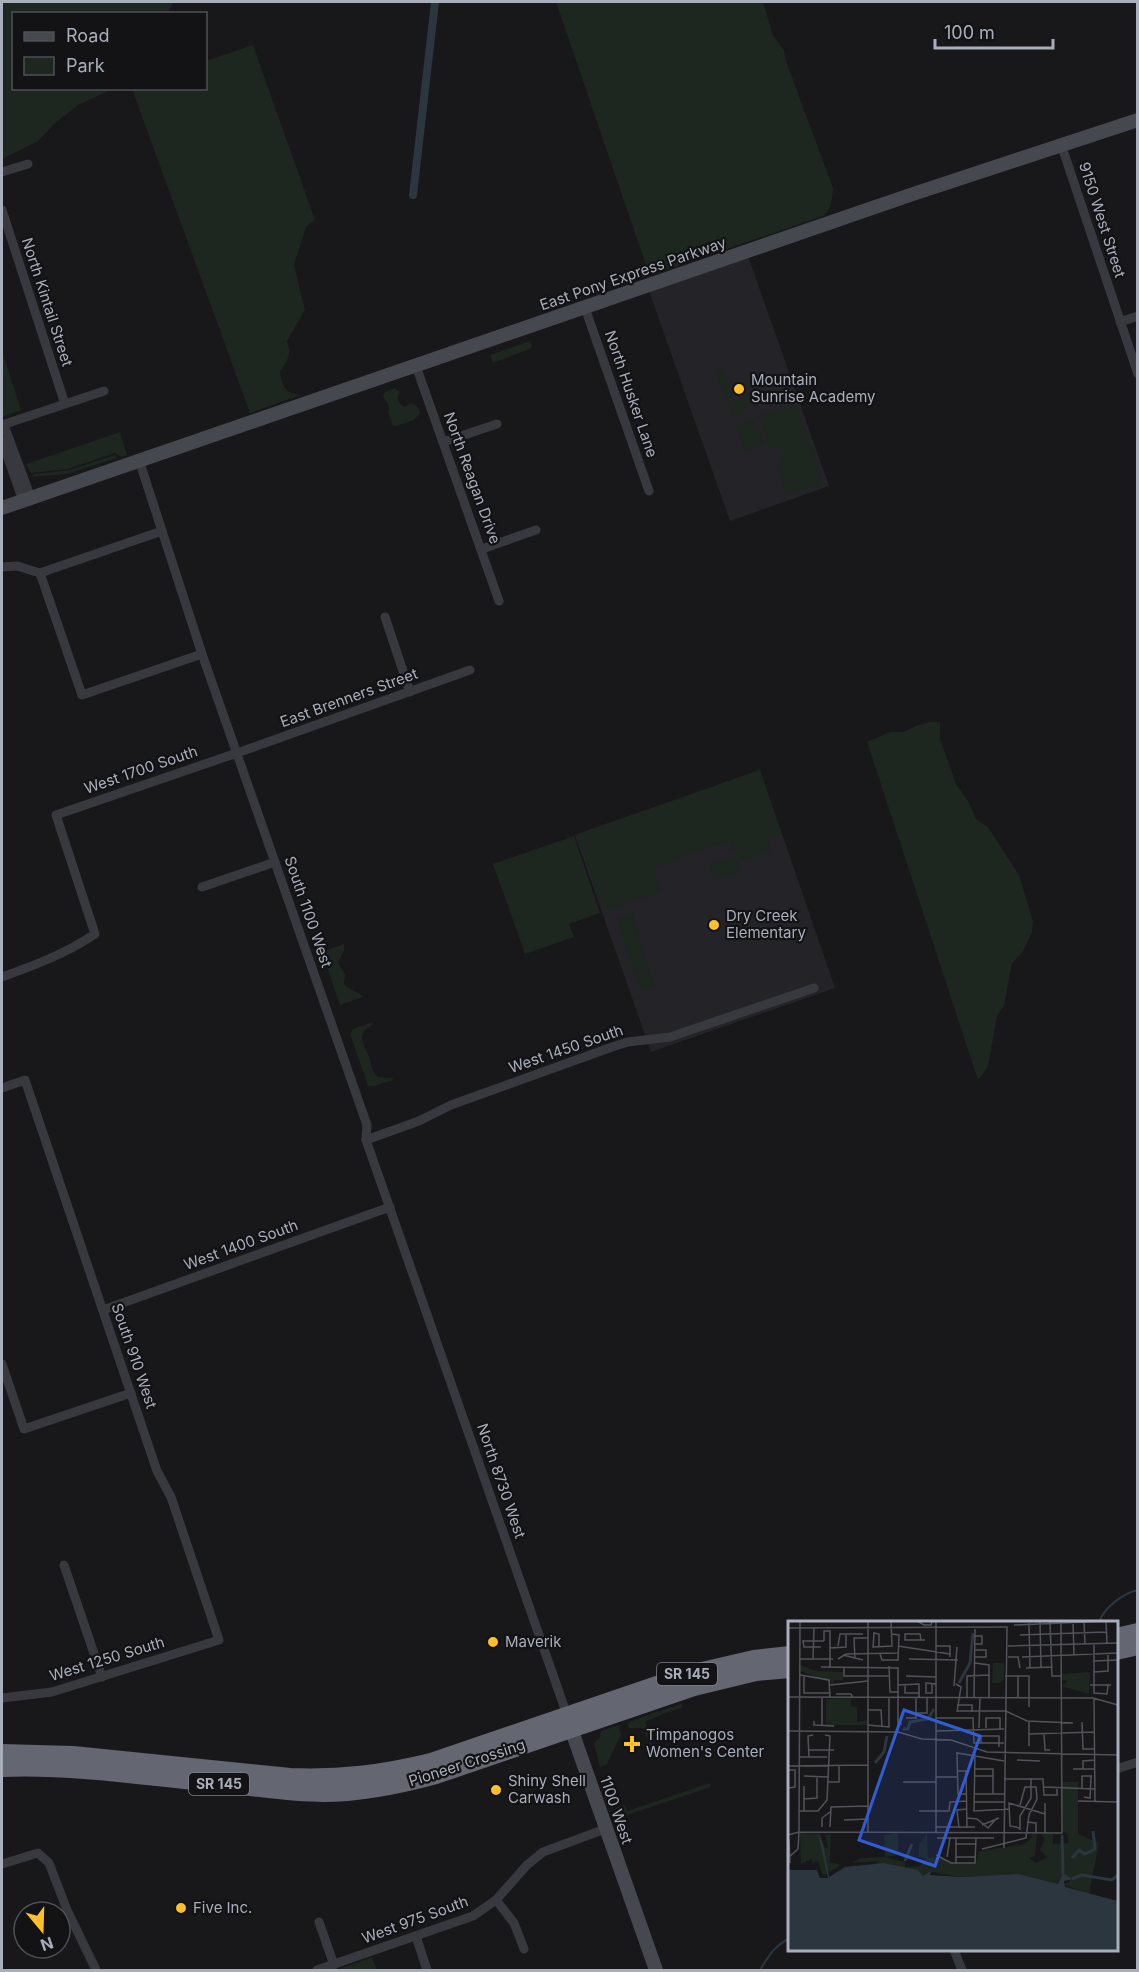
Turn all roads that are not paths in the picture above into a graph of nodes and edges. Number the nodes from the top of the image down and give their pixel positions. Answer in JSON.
{"nodes":[{"id":1,"x":1137,"y":120,"type":"edge"},
{"id":2,"x":1061,"y":144,"type":"junction"},
{"id":3,"x":28,"y":164,"type":"dead end"},
{"id":4,"x":2,"y":172,"type":"edge"},
{"id":5,"x":2,"y":210,"type":"edge"},
{"id":6,"x":585,"y":308,"type":"junction"},
{"id":7,"x":1137,"y":316,"type":"edge"},
{"id":8,"x":1120,"y":322,"type":"junction"},
{"id":9,"x":416,"y":366,"type":"junction"},
{"id":10,"x":1137,"y":374,"type":"edge"},
{"id":11,"x":104,"y":391,"type":"dead end"},
{"id":12,"x":65,"y":404,"type":"junction"},
{"id":13,"x":497,"y":424,"type":"dead end"},
{"id":14,"x":3,"y":425,"type":"edge"},
{"id":15,"x":2,"y":441,"type":"edge"},
{"id":16,"x":443,"y":442,"type":"junction"},
{"id":17,"x":139,"y":460,"type":"junction"},
{"id":18,"x":649,"y":491,"type":"dead end"},
{"id":19,"x":27,"y":500,"type":"junction"},
{"id":20,"x":2,"y":508,"type":"edge"},
{"id":21,"x":536,"y":530,"type":"dead end"},
{"id":22,"x":162,"y":531,"type":"junction"},
{"id":23,"x":482,"y":549,"type":"junction"},
{"id":24,"x":2,"y":567,"type":"edge"},
{"id":25,"x":40,"y":573,"type":"junction"},
{"id":26,"x":499,"y":600,"type":"dead end"},
{"id":27,"x":384,"y":617,"type":"dead end"},
{"id":28,"x":202,"y":654,"type":"junction"},
{"id":29,"x":470,"y":670,"type":"dead end"},
{"id":30,"x":410,"y":692,"type":"junction"},
{"id":31,"x":237,"y":753,"type":"junction"},
{"id":32,"x":275,"y":862,"type":"junction"},
{"id":33,"x":202,"y":887,"type":"dead end"},
{"id":34,"x":2,"y":977,"type":"edge"},
{"id":35,"x":814,"y":988,"type":"dead end"},
{"id":36,"x":2,"y":1088,"type":"edge"},
{"id":37,"x":366,"y":1140,"type":"junction"},
{"id":38,"x":390,"y":1208,"type":"junction"},
{"id":39,"x":103,"y":1310,"type":"junction"},
{"id":40,"x":2,"y":1364,"type":"edge"},
{"id":41,"x":447,"y":1373,"type":"joint"},
{"id":42,"x":131,"y":1393,"type":"junction"},
{"id":43,"x":64,"y":1565,"type":"dead end"},
{"id":44,"x":1137,"y":1632,"type":"edge"},
{"id":45,"x":1118,"y":1637,"type":"edge"},
{"id":46,"x":219,"y":1640,"type":"joint"},
{"id":47,"x":1137,"y":1646,"type":"edge"},
{"id":48,"x":1118,"y":1651,"type":"edge"},
{"id":49,"x":788,"y":1655,"type":"edge"},
{"id":50,"x":547,"y":1659,"type":"joint"},
{"id":51,"x":788,"y":1669,"type":"edge"},
{"id":52,"x":102,"y":1677,"type":"junction"},
{"id":53,"x":2,"y":1698,"type":"edge"},
{"id":54,"x":591,"y":1715,"type":"junction"},
{"id":55,"x":569,"y":1722,"type":"junction"},
{"id":56,"x":2,"y":1753,"type":"edge"},
{"id":57,"x":1137,"y":1762,"type":"edge"},
{"id":58,"x":2,"y":1768,"type":"edge"},
{"id":59,"x":1118,"y":1768,"type":"edge"},
{"id":60,"x":605,"y":1829,"type":"junction"},
{"id":61,"x":2,"y":1864,"type":"edge"},
{"id":62,"x":496,"y":1900,"type":"junction"},
{"id":63,"x":319,"y":1922,"type":"dead end"},
{"id":64,"x":416,"y":1936,"type":"junction"},
{"id":65,"x":524,"y":1949,"type":"dead end"},
{"id":66,"x":954,"y":1951,"type":"edge"},
{"id":67,"x":334,"y":1965,"type":"junction"},
{"id":68,"x":96,"y":1971,"type":"edge"},
{"id":69,"x":317,"y":1971,"type":"edge"},
{"id":70,"x":428,"y":1971,"type":"edge"},
{"id":71,"x":656,"y":1971,"type":"edge"},
{"id":72,"x":962,"y":1971,"type":"edge"}],
"edges":[{"from":1,"to":2,"type":"street","name":"East Pony Express Parkway"},
{"from":2,"to":6,"type":"street","name":"East Pony Express Parkway"},
{"from":2,"to":8,"type":"street","name":"9150 West Street"},
{"from":3,"to":4,"type":"street"},
{"from":5,"to":12,"type":"street","name":"North Kintail Street"},
{"from":6,"to":9,"type":"street","name":"East Pony Express Parkway"},
{"from":6,"to":18,"type":"street","name":"North Husker Lane"},
{"from":7,"to":8,"type":"street"},
{"from":8,"to":10,"type":"street","name":"9150 West Street"},
{"from":9,"to":16,"type":"street","name":"North Reagan Drive"},
{"from":9,"to":17,"type":"street","name":"East Pony Express Parkway"},
{"from":11,"to":12,"type":"street"},
{"from":12,"to":14,"type":"street"},
{"from":13,"to":16,"type":"street"},
{"from":14,"to":19,"type":"street"},
{"from":15,"to":19,"type":"street"},
{"from":16,"to":23,"type":"street","name":"North Reagan Drive"},
{"from":17,"to":19,"type":"street","name":"East Pony Express Parkway"},
{"from":17,"to":22,"type":"street","name":"South 1100 West"},
{"from":19,"to":20,"type":"street","name":"East Pony Express Parkway"},
{"from":21,"to":23,"type":"street"},
{"from":22,"to":25,"type":"street"},
{"from":22,"to":28,"type":"street","name":"South 1100 West"},
{"from":23,"to":26,"type":"street","name":"North Reagan Drive"},
{"from":24,"to":25,"type":"street"},
{"from":25,"to":28,"type":"street"},
{"from":27,"to":30,"type":"street"},
{"from":28,"to":31,"type":"street","name":"South 1100 West"},
{"from":29,"to":30,"type":"street","name":"East Brenners Street"},
{"from":30,"to":31,"type":"street","name":"East Brenners Street"},
{"from":31,"to":32,"type":"street","name":"South 1100 West"},
{"from":31,"to":34,"type":"street","name":"West 1700 South"},
{"from":32,"to":33,"type":"street"},
{"from":32,"to":37,"type":"street","name":"South 1100 West"},
{"from":35,"to":37,"type":"street","name":"West 1450 South"},
{"from":36,"to":39,"type":"street","name":"South 910 West"},
{"from":37,"to":38,"type":"street","name":"South 1100 West"},
{"from":38,"to":39,"type":"street","name":"West 1400 South"},
{"from":38,"to":41,"type":"street","name":"South 1100 West"},
{"from":39,"to":42,"type":"street","name":"South 910 West"},
{"from":40,"to":42,"type":"street"},
{"from":41,"to":50,"type":"street","name":"North 8730 West"},
{"from":42,"to":46,"type":"street","name":"South 910 West"},
{"from":43,"to":52,"type":"street"},
{"from":44,"to":45,"type":"highway"},
{"from":46,"to":52,"type":"street","name":"West 1250 South"},
{"from":47,"to":48,"type":"highway"},
{"from":49,"to":54,"type":"highway","number":"SR 145"},
{"from":50,"to":55,"type":"street","name":"1100 West"},
{"from":51,"to":54,"type":"highway","number":"SR 145"},
{"from":52,"to":53,"type":"street","name":"West 1250 South"},
{"from":54,"to":55,"type":"highway","number":"SR 145"},
{"from":55,"to":56,"type":"highway","name":"Pioneer Crossing","number":"SR 145"},
{"from":55,"to":58,"type":"highway","name":"Pioneer Crossing","number":"SR 145"},
{"from":55,"to":60,"type":"street","name":"1100 West"},
{"from":57,"to":59,"type":"street"},
{"from":60,"to":62,"type":"street","name":"West 975 South"},
{"from":60,"to":71,"type":"street","name":"1100 West"},
{"from":61,"to":68,"type":"street"},
{"from":62,"to":64,"type":"street","name":"West 975 South"},
{"from":62,"to":65,"type":"street"},
{"from":63,"to":67,"type":"street"},
{"from":64,"to":67,"type":"street","name":"West 975 South"},
{"from":64,"to":70,"type":"street"},
{"from":66,"to":72,"type":"street"},
{"from":67,"to":69,"type":"street","name":"West 975 South"}]}
